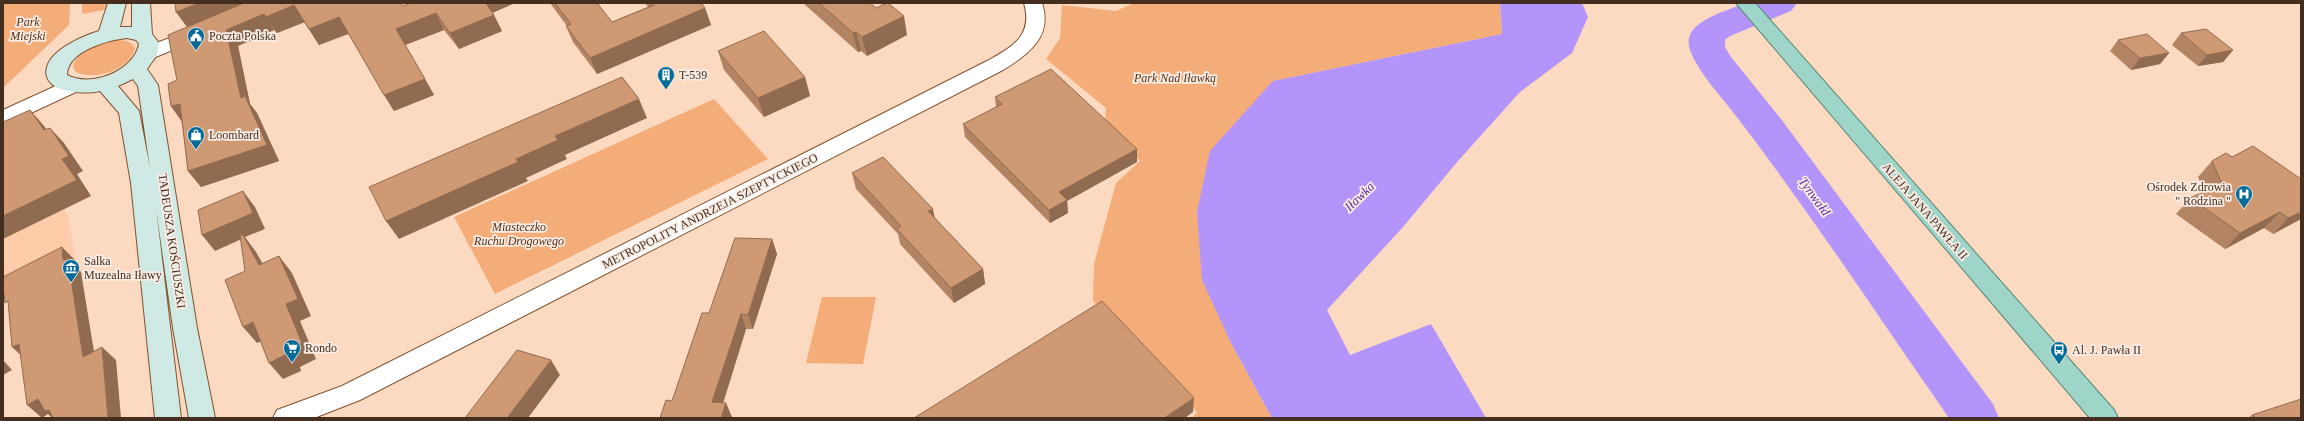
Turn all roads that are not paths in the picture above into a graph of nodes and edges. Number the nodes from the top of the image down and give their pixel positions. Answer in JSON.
{"nodes":[{"id":1,"x":117,"y":3,"type":"edge"},
{"id":2,"x":141,"y":3,"type":"edge"},
{"id":3,"x":1033,"y":3,"type":"edge"},
{"id":4,"x":1745,"y":3,"type":"edge"},
{"id":5,"x":215,"y":26,"type":"edge"},
{"id":6,"x":107,"y":34,"type":"junction"},
{"id":7,"x":142,"y":35,"type":"junction"},
{"id":8,"x":141,"y":61,"type":"junction"},
{"id":9,"x":64,"y":82,"type":"junction"},
{"id":10,"x":104,"y":83,"type":"junction"},
{"id":11,"x":3,"y":105,"type":"edge"},
{"id":12,"x":3,"y":119,"type":"edge"},
{"id":13,"x":351,"y":393,"type":"junction"},
{"id":14,"x":168,"y":418,"type":"edge"},
{"id":15,"x":202,"y":418,"type":"edge"},
{"id":16,"x":286,"y":418,"type":"edge"},
{"id":17,"x":320,"y":418,"type":"edge"},
{"id":18,"x":2105,"y":418,"type":"edge"}],
"edges":[{"from":1,"to":6,"type":"main road"},
{"from":2,"to":7,"type":"main road"},
{"from":3,"to":13,"type":"street","name":"METROPOLITY ANDRZEJA SZEPTYCKIEGO"},
{"from":4,"to":18,"type":"main road","name":"ALEJA JANA PAWŁA II"},
{"from":5,"to":8,"type":"street"},
{"from":6,"to":7,"type":"main road"},
{"from":6,"to":9,"type":"main road"},
{"from":7,"to":8,"type":"main road"},
{"from":8,"to":10,"type":"main road"},
{"from":8,"to":15,"type":"main road","name":"TADEUSZA KOŚCIUSZKI"},
{"from":9,"to":10,"type":"main road"},
{"from":9,"to":11,"type":"street"},
{"from":9,"to":12,"type":"street"},
{"from":10,"to":14,"type":"main road","name":"TADEUSZA KOŚCIUSZKI"},
{"from":13,"to":16,"type":"street","name":"METROPOLITY ANDRZEJA SZEPTYCKIEGO"},
{"from":13,"to":17,"type":"street","name":"METROPOLITY ANDRZEJA SZEPTYCKIEGO"}]}
